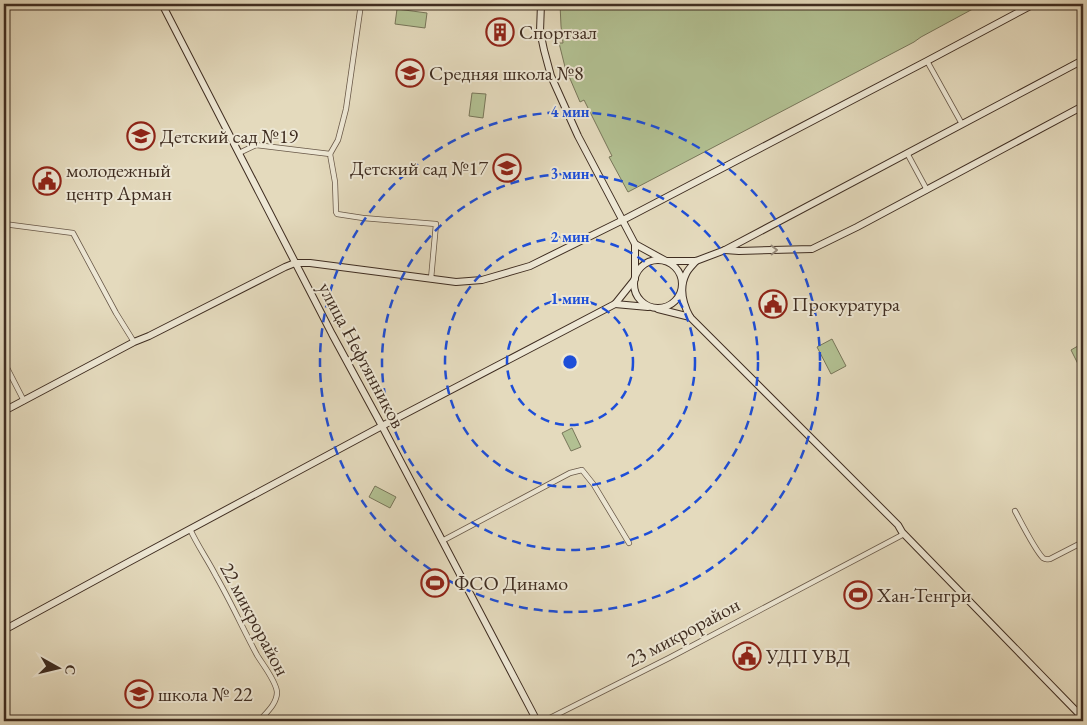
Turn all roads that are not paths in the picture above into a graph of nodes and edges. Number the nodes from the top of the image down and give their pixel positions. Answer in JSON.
{"nodes":[{"id":1,"x":162,"y":4,"type":"edge"},
{"id":2,"x":361,"y":4,"type":"edge"},
{"id":3,"x":541,"y":4,"type":"edge"},
{"id":4,"x":1034,"y":4,"type":"edge"},
{"id":5,"x":1083,"y":60,"type":"edge"},
{"id":6,"x":927,"y":61,"type":"junction"},
{"id":7,"x":1083,"y":106,"type":"edge"},
{"id":8,"x":962,"y":124,"type":"junction"},
{"id":9,"x":239,"y":153,"type":"junction"},
{"id":10,"x":907,"y":153,"type":"junction"},
{"id":11,"x":330,"y":154,"type":"junction"},
{"id":12,"x":927,"y":190,"type":"junction"},
{"id":13,"x":623,"y":220,"type":"junction"},
{"id":14,"x":4,"y":224,"type":"edge"},
{"id":15,"x":635,"y":244,"type":"junction"},
{"id":16,"x":725,"y":250,"type":"junction"},
{"id":17,"x":666,"y":261,"type":"junction"},
{"id":18,"x":696,"y":261,"type":"junction"},
{"id":19,"x":295,"y":263,"type":"junction"},
{"id":20,"x":431,"y":279,"type":"junction"},
{"id":21,"x":635,"y":279,"type":"junction"},
{"id":22,"x":681,"y":290,"type":"junction"},
{"id":23,"x":615,"y":304,"type":"junction"},
{"id":24,"x":654,"y":308,"type":"junction"},
{"id":25,"x":690,"y":317,"type":"junction"},
{"id":26,"x":134,"y":342,"type":"junction"},
{"id":27,"x":4,"y":362,"type":"edge"},
{"id":28,"x":24,"y":401,"type":"junction"},
{"id":29,"x":4,"y":412,"type":"edge"},
{"id":30,"x":382,"y":426,"type":"junction"},
{"id":31,"x":1015,"y":511,"type":"dead end"},
{"id":32,"x":190,"y":529,"type":"junction"},
{"id":33,"x":903,"y":533,"type":"junction"},
{"id":34,"x":442,"y":541,"type":"junction"},
{"id":35,"x":1083,"y":542,"type":"edge"},
{"id":36,"x":629,"y":543,"type":"dead end"},
{"id":37,"x":4,"y":630,"type":"edge"},
{"id":38,"x":1083,"y":718,"type":"edge"},
{"id":39,"x":259,"y":721,"type":"edge"},
{"id":40,"x":537,"y":721,"type":"edge"},
{"id":41,"x":544,"y":721,"type":"edge"}],
"edges":[{"from":1,"to":9,"type":"main road","name":"улица Нефтянников"},
{"from":2,"to":11,"type":"street"},
{"from":3,"to":13,"type":"main road"},
{"from":4,"to":6,"type":"main road"},
{"from":5,"to":8,"type":"main road"},
{"from":6,"to":8,"type":"street"},
{"from":6,"to":13,"type":"main road"},
{"from":7,"to":12,"type":"main road"},
{"from":8,"to":10,"type":"main road"},
{"from":9,"to":11,"type":"street"},
{"from":9,"to":19,"type":"main road","name":"улица Нефтянников"},
{"from":10,"to":12,"type":"street"},
{"from":10,"to":16,"type":"main road"},
{"from":11,"to":20,"type":"street"},
{"from":16,"to":12,"type":"main road","one_way":true},
{"from":13,"to":15,"type":"main road"},
{"from":13,"to":20,"type":"main road"},
{"from":14,"to":26,"type":"street"},
{"from":15,"to":17,"type":"main road"},
{"from":15,"to":21,"type":"main road"},
{"from":16,"to":18,"type":"main road"},
{"from":17,"to":18,"type":"main road"},
{"from":17,"to":21,"type":"main road"},
{"from":17,"to":22,"type":"main road"},
{"from":18,"to":22,"type":"main road"},
{"from":19,"to":20,"type":"main road"},
{"from":19,"to":26,"type":"main road"},
{"from":19,"to":30,"type":"main road","name":"улица Нефтянников"},
{"from":21,"to":23,"type":"main road"},
{"from":21,"to":24,"type":"main road"},
{"from":22,"to":24,"type":"main road"},
{"from":22,"to":25,"type":"main road"},
{"from":23,"to":24,"type":"main road"},
{"from":23,"to":30,"type":"main road"},
{"from":24,"to":25,"type":"main road"},
{"from":25,"to":33,"type":"main road"},
{"from":26,"to":28,"type":"main road"},
{"from":27,"to":28,"type":"street"},
{"from":28,"to":29,"type":"main road"},
{"from":30,"to":32,"type":"main road"},
{"from":30,"to":34,"type":"main road","name":"улица Нефтянников"},
{"from":31,"to":35,"type":"street"},
{"from":32,"to":37,"type":"main road"},
{"from":32,"to":39,"type":"street","name":"22 микрорайон"},
{"from":33,"to":38,"type":"main road"},
{"from":33,"to":41,"type":"street","name":"23 микрорайон"},
{"from":34,"to":36,"type":"street"},
{"from":34,"to":40,"type":"main road","name":"улица Нефтянников"}]}
